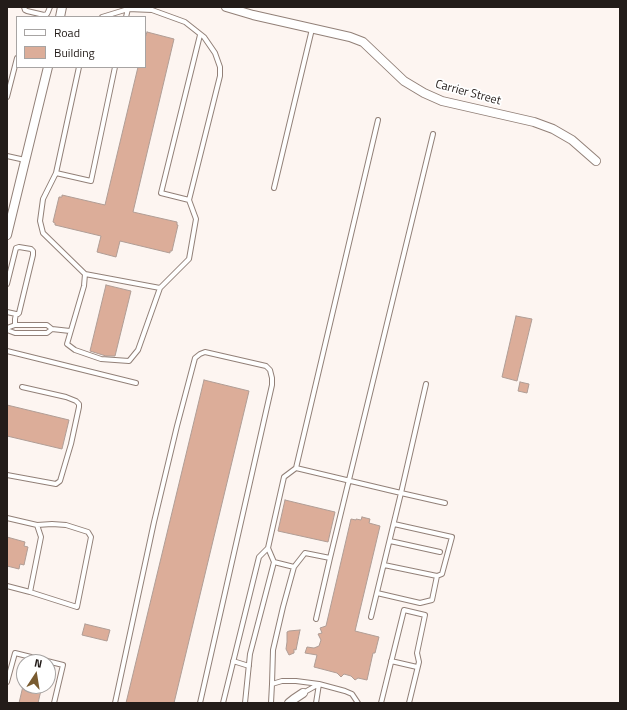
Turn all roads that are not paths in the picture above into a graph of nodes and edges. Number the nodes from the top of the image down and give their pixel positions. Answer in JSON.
{"nodes":[{"id":1,"x":24,"y":7,"type":"edge"},
{"id":2,"x":50,"y":7,"type":"edge"},
{"id":3,"x":226,"y":7,"type":"edge"},
{"id":4,"x":128,"y":9,"type":"junction"},
{"id":5,"x":28,"y":12,"type":"junction"},
{"id":6,"x":27,"y":16,"type":"edge"},
{"id":7,"x":105,"y":16,"type":"edge"},
{"id":8,"x":126,"y":16,"type":"edge"},
{"id":9,"x":312,"y":28,"type":"junction"},
{"id":10,"x":200,"y":34,"type":"junction"},
{"id":11,"x":16,"y":62,"type":"edge"},
{"id":12,"x":48,"y":68,"type":"edge"},
{"id":13,"x":79,"y":68,"type":"edge"},
{"id":14,"x":116,"y":68,"type":"edge"},
{"id":15,"x":7,"y":98,"type":"edge"},
{"id":16,"x":378,"y":120,"type":"dead end"},
{"id":17,"x":433,"y":134,"type":"dead end"},
{"id":18,"x":7,"y":156,"type":"edge"},
{"id":19,"x":25,"y":160,"type":"junction"},
{"id":20,"x":596,"y":160,"type":"dead end"},
{"id":21,"x":56,"y":173,"type":"junction"},
{"id":22,"x":274,"y":188,"type":"dead end"},
{"id":23,"x":189,"y":200,"type":"junction"},
{"id":24,"x":7,"y":235,"type":"edge"},
{"id":25,"x":85,"y":274,"type":"junction"},
{"id":26,"x":7,"y":284,"type":"edge"},
{"id":27,"x":160,"y":288,"type":"junction"},
{"id":28,"x":7,"y":312,"type":"edge"},
{"id":29,"x":16,"y":314,"type":"junction"},
{"id":30,"x":15,"y":325,"type":"junction"},
{"id":31,"x":7,"y":329,"type":"edge"},
{"id":32,"x":52,"y":329,"type":"junction"},
{"id":33,"x":70,"y":331,"type":"junction"},
{"id":34,"x":7,"y":351,"type":"edge"},
{"id":35,"x":136,"y":383,"type":"dead end"},
{"id":36,"x":426,"y":384,"type":"dead end"},
{"id":37,"x":22,"y":387,"type":"dead end"},
{"id":38,"x":296,"y":468,"type":"junction"},
{"id":39,"x":7,"y":475,"type":"edge"},
{"id":40,"x":349,"y":481,"type":"junction"},
{"id":41,"x":401,"y":493,"type":"junction"},
{"id":42,"x":445,"y":503,"type":"dead end"},
{"id":43,"x":7,"y":518,"type":"edge"},
{"id":44,"x":394,"y":524,"type":"junction"},
{"id":45,"x":36,"y":525,"type":"junction"},
{"id":46,"x":390,"y":541,"type":"junction"},
{"id":47,"x":268,"y":548,"type":"junction"},
{"id":48,"x":440,"y":552,"type":"dead end"},
{"id":49,"x":330,"y":558,"type":"junction"},
{"id":50,"x":274,"y":562,"type":"junction"},
{"id":51,"x":384,"y":565,"type":"junction"},
{"id":52,"x":294,"y":567,"type":"junction"},
{"id":53,"x":437,"y":576,"type":"junction"},
{"id":54,"x":7,"y":586,"type":"edge"},
{"id":55,"x":30,"y":592,"type":"junction"},
{"id":56,"x":377,"y":593,"type":"junction"},
{"id":57,"x":371,"y":617,"type":"dead end"},
{"id":58,"x":316,"y":619,"type":"dead end"},
{"id":59,"x":233,"y":661,"type":"junction"},
{"id":60,"x":391,"y":661,"type":"junction"},
{"id":61,"x":249,"y":666,"type":"junction"},
{"id":62,"x":417,"y":667,"type":"junction"},
{"id":63,"x":7,"y":682,"type":"edge"},
{"id":64,"x":272,"y":684,"type":"junction"},
{"id":65,"x":319,"y":684,"type":"junction"},
{"id":66,"x":303,"y":693,"type":"joint"},
{"id":67,"x":54,"y":703,"type":"edge"},
{"id":68,"x":114,"y":703,"type":"edge"},
{"id":69,"x":200,"y":703,"type":"edge"},
{"id":70,"x":223,"y":703,"type":"edge"},
{"id":71,"x":245,"y":703,"type":"edge"},
{"id":72,"x":271,"y":703,"type":"edge"},
{"id":73,"x":289,"y":703,"type":"edge"},
{"id":74,"x":316,"y":703,"type":"edge"},
{"id":75,"x":358,"y":703,"type":"edge"},
{"id":76,"x":381,"y":703,"type":"edge"},
{"id":77,"x":409,"y":703,"type":"edge"}],
"edges":[{"from":1,"to":5,"type":"lane"},
{"from":2,"to":5,"type":"lane"},
{"from":3,"to":9,"type":"street","name":"Carrier Street"},
{"from":4,"to":7,"type":"lane"},
{"from":4,"to":8,"type":"lane"},
{"from":4,"to":10,"type":"lane"},
{"from":5,"to":6,"type":"lane"},
{"from":9,"to":20,"type":"street","name":"Carrier Street"},
{"from":9,"to":22,"type":"lane"},
{"from":10,"to":23,"type":"lane"},
{"from":10,"to":23,"type":"lane"},
{"from":11,"to":15,"type":"lane"},
{"from":12,"to":19,"type":"street"},
{"from":13,"to":21,"type":"lane"},
{"from":14,"to":21,"type":"lane"},
{"from":16,"to":38,"type":"lane"},
{"from":17,"to":40,"type":"lane"},
{"from":18,"to":19,"type":"lane"},
{"from":19,"to":24,"type":"street"},
{"from":21,"to":25,"type":"lane"},
{"from":23,"to":27,"type":"lane"},
{"from":25,"to":27,"type":"lane"},
{"from":25,"to":33,"type":"lane"},
{"from":26,"to":29,"type":"lane"},
{"from":27,"to":33,"type":"lane"},
{"from":28,"to":29,"type":"lane"},
{"from":29,"to":30,"type":"lane"},
{"from":30,"to":31,"type":"lane"},
{"from":30,"to":32,"type":"lane"},
{"from":31,"to":32,"type":"lane"},
{"from":32,"to":33,"type":"lane"},
{"from":34,"to":35,"type":"lane"},
{"from":36,"to":41,"type":"lane"},
{"from":37,"to":39,"type":"lane"},
{"from":38,"to":40,"type":"lane"},
{"from":38,"to":47,"type":"lane"},
{"from":40,"to":41,"type":"lane"},
{"from":40,"to":49,"type":"lane"},
{"from":41,"to":42,"type":"lane"},
{"from":41,"to":44,"type":"lane"},
{"from":43,"to":45,"type":"lane"},
{"from":44,"to":46,"type":"lane"},
{"from":44,"to":53,"type":"lane"},
{"from":45,"to":55,"type":"lane"},
{"from":45,"to":55,"type":"lane"},
{"from":46,"to":48,"type":"lane"},
{"from":46,"to":51,"type":"lane"},
{"from":47,"to":50,"type":"lane"},
{"from":47,"to":59,"type":"lane"},
{"from":49,"to":52,"type":"lane"},
{"from":49,"to":58,"type":"lane"},
{"from":50,"to":52,"type":"lane"},
{"from":50,"to":61,"type":"lane"},
{"from":51,"to":53,"type":"lane"},
{"from":51,"to":56,"type":"lane"},
{"from":52,"to":64,"type":"lane"},
{"from":53,"to":56,"type":"lane"},
{"from":54,"to":55,"type":"lane"},
{"from":56,"to":57,"type":"lane"},
{"from":59,"to":61,"type":"lane"},
{"from":59,"to":70,"type":"lane"},
{"from":60,"to":62,"type":"lane"},
{"from":60,"to":62,"type":"lane"},
{"from":60,"to":76,"type":"lane"},
{"from":61,"to":71,"type":"lane"},
{"from":62,"to":77,"type":"lane"},
{"from":63,"to":67,"type":"lane"},
{"from":64,"to":65,"type":"lane"},
{"from":64,"to":72,"type":"lane"},
{"from":65,"to":66,"type":"lane"},
{"from":65,"to":74,"type":"lane"},
{"from":65,"to":75,"type":"lane"},
{"from":66,"to":73,"type":"street"},
{"from":68,"to":69,"type":"lane"}]}
